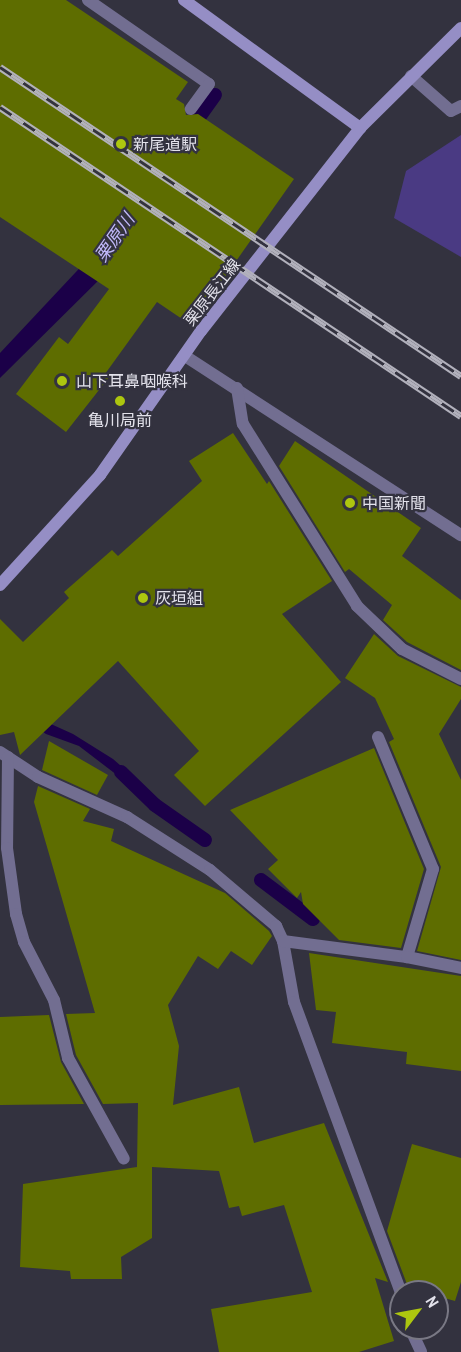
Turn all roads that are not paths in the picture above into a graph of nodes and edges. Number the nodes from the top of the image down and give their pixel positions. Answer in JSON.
{"nodes":[{"id":1,"x":88,"y":0,"type":"edge"},
{"id":2,"x":184,"y":0,"type":"edge"},
{"id":3,"x":461,"y":28,"type":"edge"},
{"id":4,"x":411,"y":76,"type":"junction"},
{"id":5,"x":461,"y":106,"type":"edge"},
{"id":6,"x":191,"y":109,"type":"dead end"},
{"id":7,"x":360,"y":128,"type":"junction"},
{"id":8,"x":185,"y":356,"type":"junction"},
{"id":9,"x":237,"y":388,"type":"junction"},
{"id":10,"x":461,"y":535,"type":"edge"},
{"id":11,"x":0,"y":585,"type":"edge"},
{"id":12,"x":461,"y":679,"type":"edge"},
{"id":13,"x":378,"y":737,"type":"dead end"},
{"id":14,"x":4,"y":754,"type":"edge"},
{"id":15,"x":283,"y":941,"type":"junction"},
{"id":16,"x":407,"y":957,"type":"junction"},
{"id":17,"x":461,"y":968,"type":"edge"},
{"id":18,"x":124,"y":1159,"type":"dead end"},
{"id":19,"x":397,"y":1280,"type":"edge"}],
"edges":[{"from":1,"to":6,"type":"street"},
{"from":2,"to":7,"type":"main road"},
{"from":3,"to":4,"type":"main road","name":"栗原長江線"},
{"from":4,"to":5,"type":"street"},
{"from":4,"to":7,"type":"main road","name":"栗原長江線"},
{"from":7,"to":8,"type":"main road","name":"栗原長江線"},
{"from":8,"to":9,"type":"street"},
{"from":8,"to":11,"type":"main road","name":"栗原長江線"},
{"from":9,"to":10,"type":"street"},
{"from":9,"to":12,"type":"street"},
{"from":13,"to":16,"type":"street"},
{"from":14,"to":15,"type":"street"},
{"from":14,"to":18,"type":"street"},
{"from":15,"to":16,"type":"street"},
{"from":15,"to":19,"type":"street"},
{"from":16,"to":17,"type":"street"}]}
